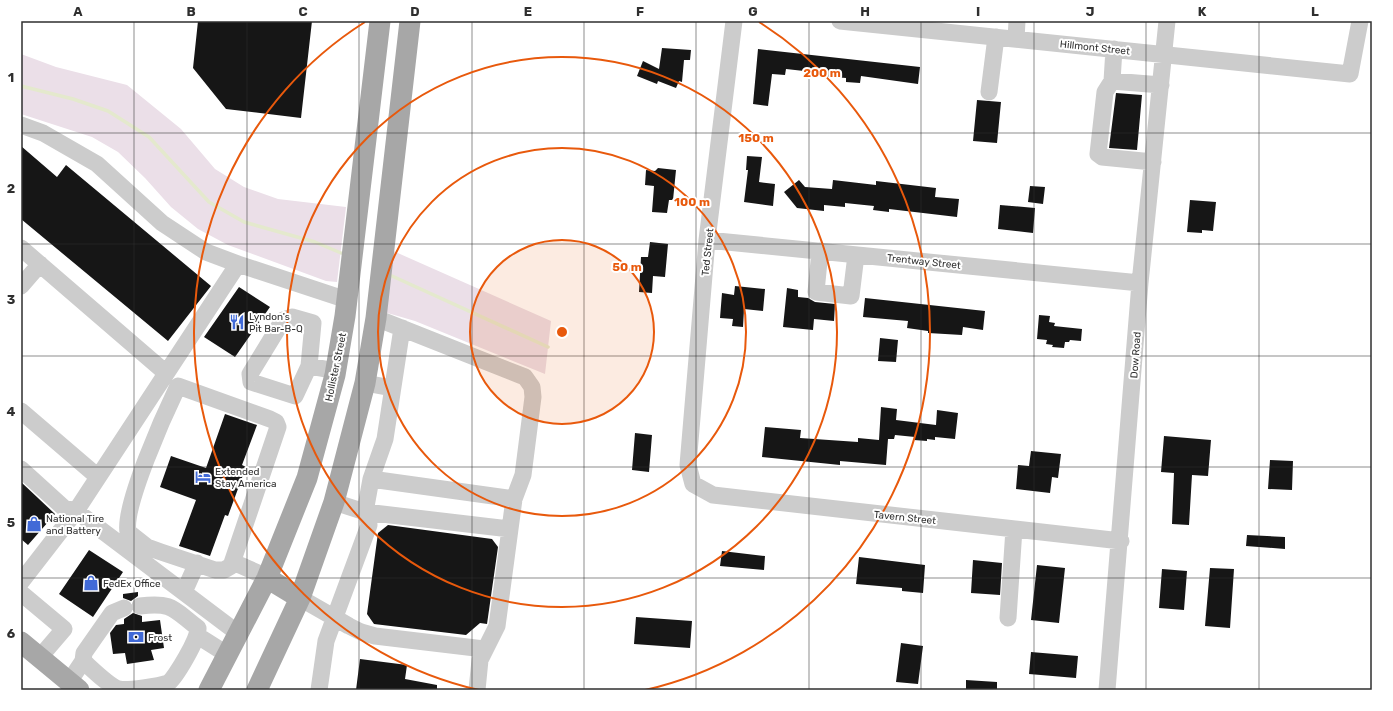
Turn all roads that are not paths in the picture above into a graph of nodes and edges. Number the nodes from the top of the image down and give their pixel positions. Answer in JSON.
{"nodes":[{"id":1,"x":380,"y":21,"type":"edge"},
{"id":2,"x":410,"y":21,"type":"edge"},
{"id":3,"x":734,"y":21,"type":"edge"},
{"id":4,"x":840,"y":21,"type":"edge"},
{"id":5,"x":1017,"y":21,"type":"edge"},
{"id":6,"x":1167,"y":21,"type":"edge"},
{"id":7,"x":1360,"y":21,"type":"edge"},
{"id":8,"x":996,"y":37,"type":"junction"},
{"id":9,"x":1016,"y":39,"type":"junction"},
{"id":10,"x":1114,"y":49,"type":"junction"},
{"id":11,"x":1164,"y":54,"type":"junction"},
{"id":12,"x":1112,"y":81,"type":"junction"},
{"id":13,"x":1161,"y":85,"type":"junction"},
{"id":14,"x":989,"y":92,"type":"dead end"},
{"id":15,"x":21,"y":125,"type":"edge"},
{"id":16,"x":1153,"y":162,"type":"junction"},
{"id":17,"x":708,"y":240,"type":"junction"},
{"id":18,"x":21,"y":248,"type":"edge"},
{"id":19,"x":820,"y":251,"type":"junction"},
{"id":20,"x":856,"y":255,"type":"junction"},
{"id":21,"x":40,"y":264,"type":"junction"},
{"id":22,"x":238,"y":264,"type":"junction"},
{"id":23,"x":1140,"y":283,"type":"junction"},
{"id":24,"x":21,"y":286,"type":"edge"},
{"id":25,"x":347,"y":300,"type":"junction"},
{"id":26,"x":376,"y":318,"type":"junction"},
{"id":27,"x":402,"y":328,"type":"junction"},
{"id":28,"x":309,"y":366,"type":"junction"},
{"id":29,"x":336,"y":371,"type":"junction"},
{"id":30,"x":166,"y":373,"type":"junction"},
{"id":31,"x":365,"y":383,"type":"junction"},
{"id":32,"x":392,"y":388,"type":"junction"},
{"id":33,"x":21,"y":411,"type":"edge"},
{"id":34,"x":21,"y":469,"type":"edge"},
{"id":35,"x":98,"y":476,"type":"junction"},
{"id":36,"x":371,"y":479,"type":"junction"},
{"id":37,"x":693,"y":484,"type":"joint"},
{"id":38,"x":514,"y":499,"type":"junction"},
{"id":39,"x":334,"y":502,"type":"junction"},
{"id":40,"x":76,"y":511,"type":"junction"},
{"id":41,"x":364,"y":512,"type":"junction"},
{"id":42,"x":510,"y":529,"type":"junction"},
{"id":43,"x":1014,"y":529,"type":"junction"},
{"id":44,"x":1121,"y":541,"type":"junction"},
{"id":45,"x":232,"y":562,"type":"junction"},
{"id":46,"x":197,"y":564,"type":"junction"},
{"id":47,"x":267,"y":578,"type":"junction"},
{"id":48,"x":21,"y":582,"type":"edge"},
{"id":49,"x":184,"y":592,"type":"junction"},
{"id":50,"x":21,"y":593,"type":"edge"},
{"id":51,"x":300,"y":598,"type":"junction"},
{"id":52,"x":335,"y":617,"type":"junction"},
{"id":53,"x":1008,"y":618,"type":"dead end"},
{"id":54,"x":239,"y":634,"type":"junction"},
{"id":55,"x":198,"y":636,"type":"junction"},
{"id":56,"x":21,"y":642,"type":"edge"},
{"id":57,"x":484,"y":649,"type":"junction"},
{"id":58,"x":228,"y":655,"type":"junction"},
{"id":59,"x":40,"y":657,"type":"junction"},
{"id":60,"x":83,"y":661,"type":"junction"},
{"id":61,"x":74,"y":686,"type":"edge"},
{"id":62,"x":209,"y":690,"type":"edge"},
{"id":63,"x":257,"y":690,"type":"edge"},
{"id":64,"x":319,"y":690,"type":"edge"},
{"id":65,"x":477,"y":690,"type":"edge"},
{"id":66,"x":1107,"y":690,"type":"edge"}],
"edges":[{"from":1,"to":25,"type":"main road","name":"Hollister Street"},
{"from":2,"to":26,"type":"main road"},
{"from":3,"to":17,"type":"street","name":"Ted Street"},
{"from":4,"to":8,"type":"street","name":"Hillmont Street"},
{"from":5,"to":9,"type":"street"},
{"from":6,"to":11,"type":"street","name":"Dow Road"},
{"from":7,"to":11,"type":"street","name":"Hillmont Street"},
{"from":8,"to":9,"type":"street","name":"Hillmont Street"},
{"from":8,"to":14,"type":"street"},
{"from":9,"to":10,"type":"street","name":"Hillmont Street"},
{"from":10,"to":11,"type":"street","name":"Hillmont Street"},
{"from":10,"to":12,"type":"street"},
{"from":11,"to":13,"type":"street","name":"Dow Road"},
{"from":12,"to":13,"type":"street"},
{"from":12,"to":16,"type":"street"},
{"from":13,"to":16,"type":"street","name":"Dow Road"},
{"from":15,"to":22,"type":"street"},
{"from":16,"to":23,"type":"street","name":"Dow Road"},
{"from":17,"to":19,"type":"street","name":"Trentway Street"},
{"from":17,"to":37,"type":"street","name":"Ted Street"},
{"from":18,"to":21,"type":"street"},
{"from":19,"to":20,"type":"street","name":"Trentway Street"},
{"from":19,"to":20,"type":"street"},
{"from":20,"to":23,"type":"street","name":"Trentway Street"},
{"from":21,"to":24,"type":"street"},
{"from":21,"to":30,"type":"street"},
{"from":22,"to":25,"type":"street"},
{"from":22,"to":30,"type":"street"},
{"from":23,"to":44,"type":"street","name":"Dow Road"},
{"from":25,"to":29,"type":"main road","name":"Hollister Street"},
{"from":26,"to":27,"type":"street"},
{"from":26,"to":31,"type":"main road"},
{"from":27,"to":32,"type":"street"},
{"from":27,"to":38,"type":"street"},
{"from":28,"to":28,"type":"street"},
{"from":28,"to":29,"type":"street"},
{"from":29,"to":47,"type":"main road","name":"Hollister Street"},
{"from":30,"to":35,"type":"street"},
{"from":31,"to":32,"type":"street"},
{"from":31,"to":39,"type":"main road"},
{"from":32,"to":36,"type":"street"},
{"from":33,"to":35,"type":"street"},
{"from":34,"to":40,"type":"street"},
{"from":35,"to":40,"type":"street"},
{"from":36,"to":38,"type":"street"},
{"from":36,"to":41,"type":"street"},
{"from":37,"to":43,"type":"street","name":"Tavern Street"},
{"from":38,"to":42,"type":"street"},
{"from":39,"to":41,"type":"street"},
{"from":39,"to":51,"type":"main road"},
{"from":40,"to":48,"type":"street"},
{"from":40,"to":49,"type":"street"},
{"from":41,"to":42,"type":"street"},
{"from":41,"to":52,"type":"street"},
{"from":42,"to":57,"type":"street"},
{"from":43,"to":44,"type":"street","name":"Tavern Street"},
{"from":43,"to":53,"type":"street"},
{"from":44,"to":66,"type":"street","name":"Dow Road"},
{"from":45,"to":46,"type":"street"},
{"from":45,"to":46,"type":"street"},
{"from":45,"to":47,"type":"street"},
{"from":46,"to":49,"type":"street"},
{"from":47,"to":51,"type":"main road"},
{"from":47,"to":54,"type":"main road","name":"Hollister Street"},
{"from":49,"to":54,"type":"street"},
{"from":50,"to":59,"type":"street"},
{"from":51,"to":52,"type":"street"},
{"from":51,"to":63,"type":"main road"},
{"from":52,"to":57,"type":"street"},
{"from":52,"to":64,"type":"street"},
{"from":54,"to":58,"type":"main road","name":"Hollister Street"},
{"from":55,"to":58,"type":"street"},
{"from":55,"to":60,"type":"street"},
{"from":55,"to":60,"type":"street"},
{"from":56,"to":59,"type":"main road"},
{"from":57,"to":65,"type":"street"},
{"from":58,"to":62,"type":"main road","name":"Hollister Street"},
{"from":59,"to":61,"type":"main road"},
{"from":60,"to":61,"type":"street"}]}
